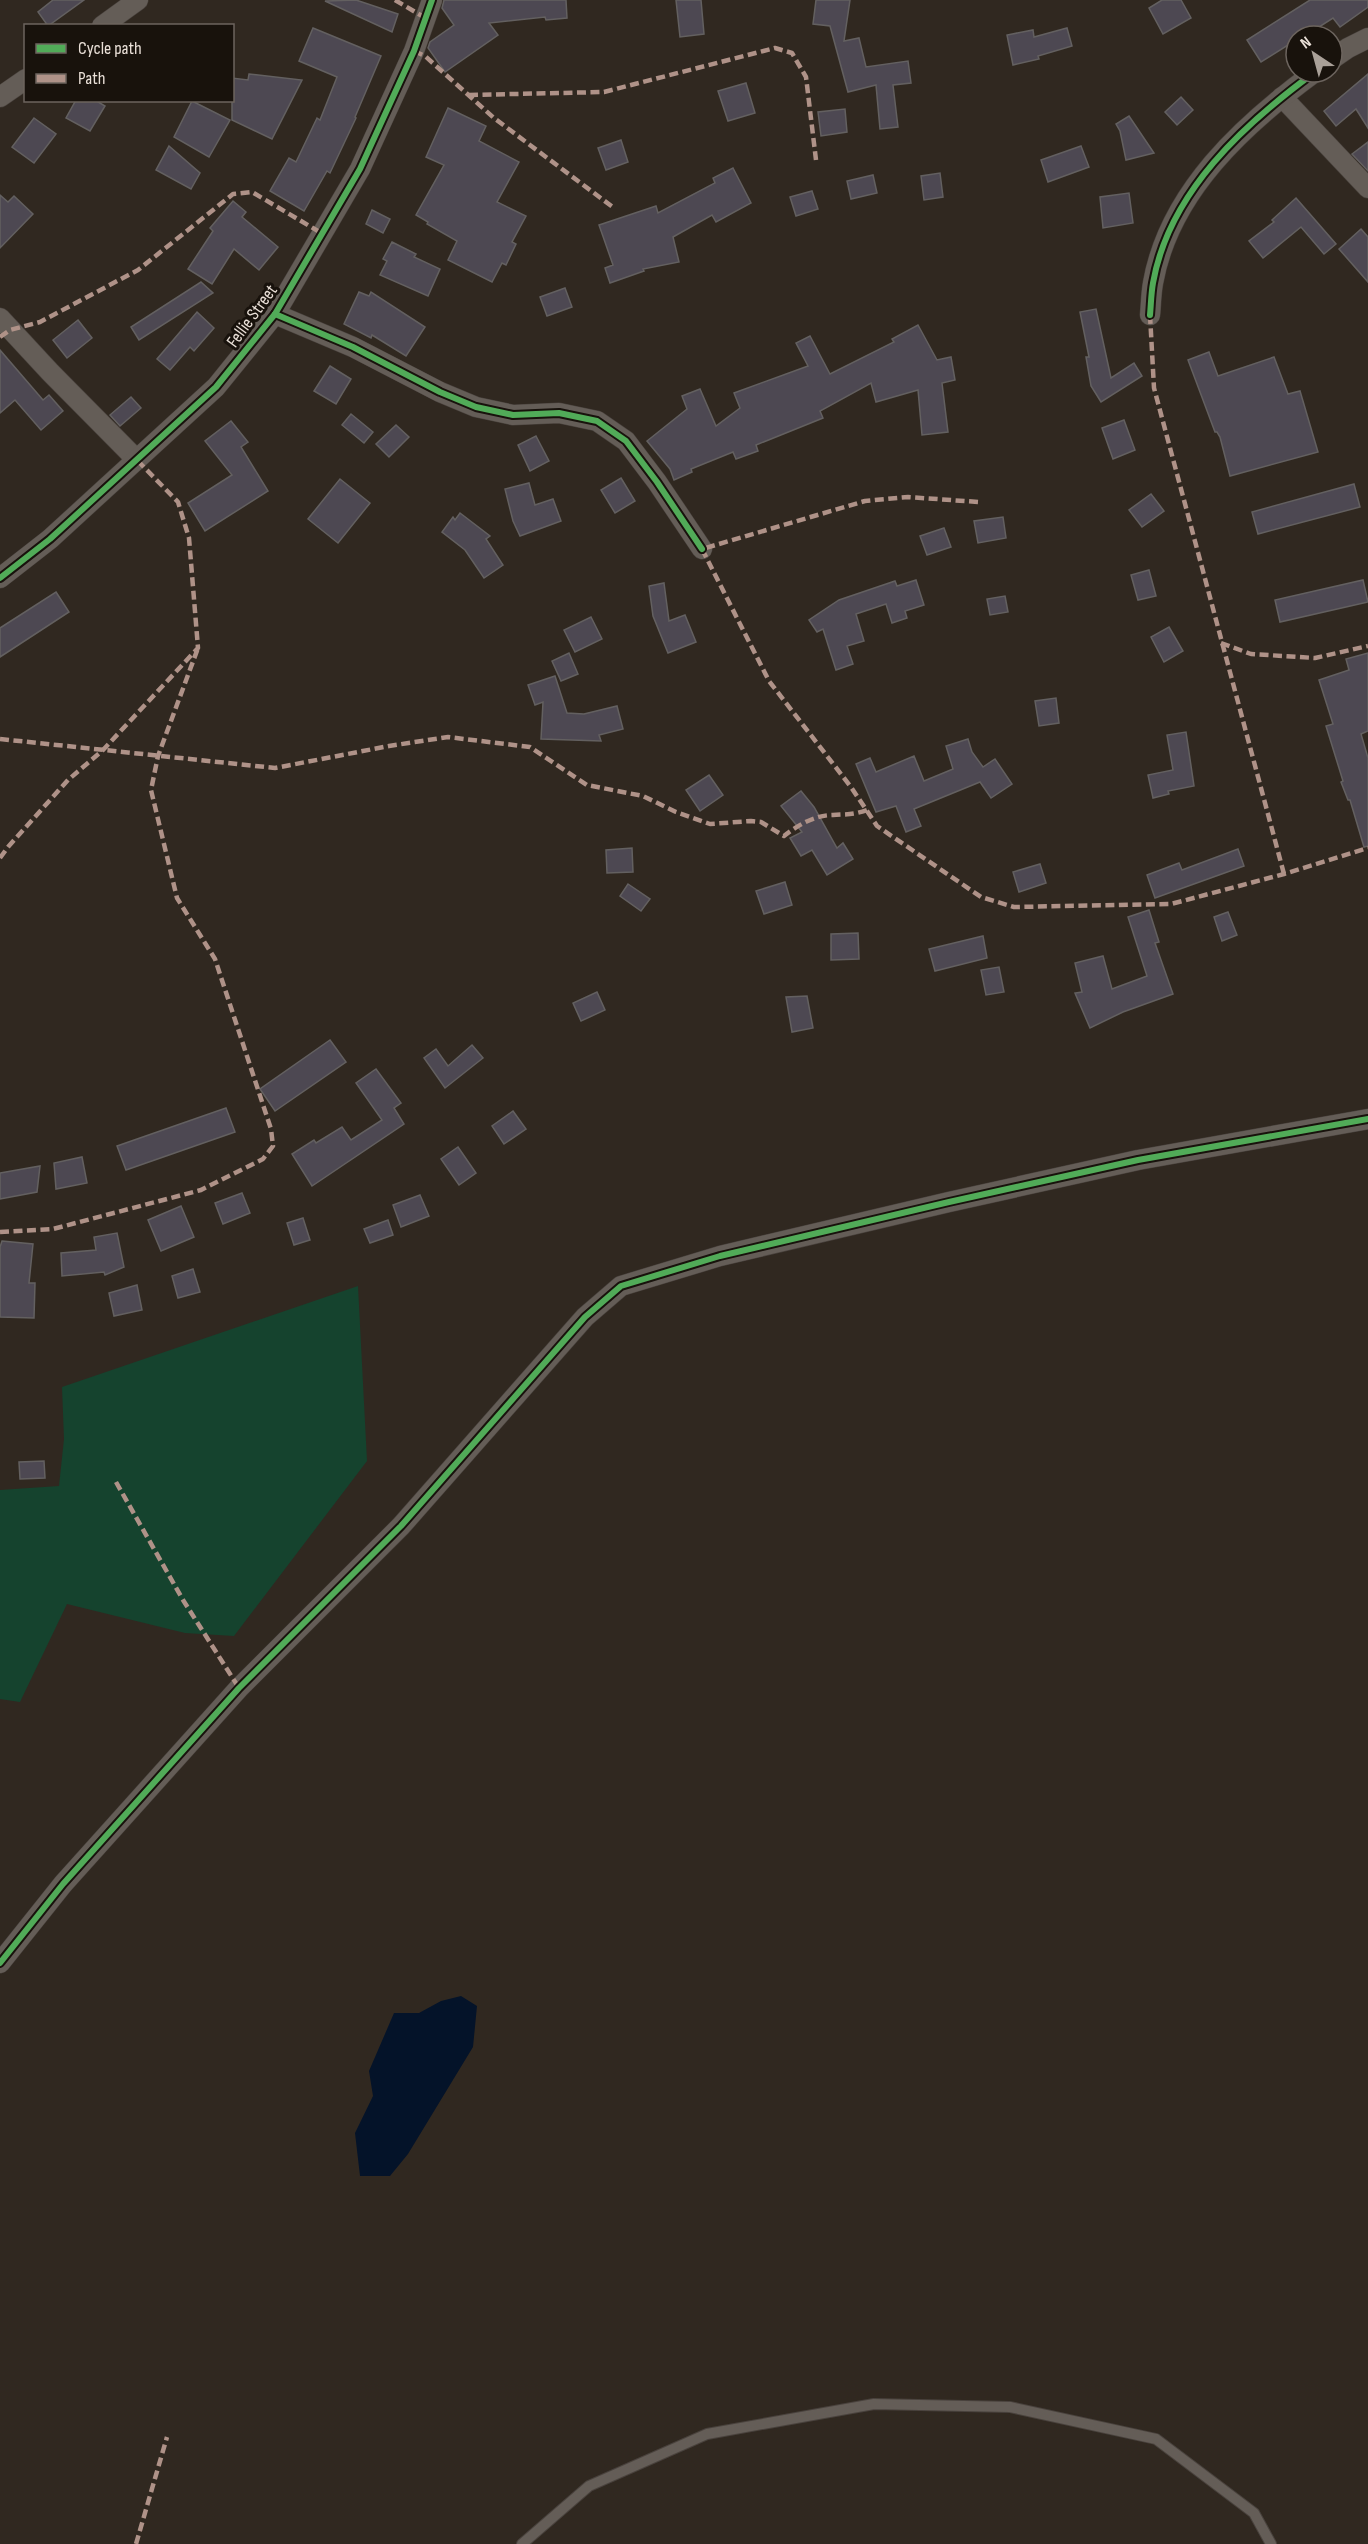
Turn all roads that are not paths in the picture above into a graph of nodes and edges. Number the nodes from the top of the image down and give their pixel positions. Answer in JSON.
{"nodes":[{"id":1,"x":138,"y":0,"type":"edge"},
{"id":2,"x":432,"y":0,"type":"edge"},
{"id":3,"x":105,"y":24,"type":"edge"},
{"id":4,"x":1368,"y":38,"type":"edge"},
{"id":5,"x":1344,"y":51,"type":"edge"},
{"id":6,"x":24,"y":80,"type":"edge"},
{"id":7,"x":1299,"y":84,"type":"edge"},
{"id":8,"x":0,"y":97,"type":"edge"},
{"id":9,"x":1282,"y":97,"type":"junction"},
{"id":10,"x":1368,"y":188,"type":"edge"},
{"id":11,"x":275,"y":314,"type":"junction"},
{"id":12,"x":1150,"y":315,"type":"dead end"},
{"id":13,"x":0,"y":318,"type":"edge"},
{"id":14,"x":136,"y":459,"type":"junction"},
{"id":15,"x":702,"y":549,"type":"dead end"},
{"id":16,"x":0,"y":579,"type":"edge"},
{"id":17,"x":1368,"y":1119,"type":"edge"},
{"id":18,"x":0,"y":1963,"type":"edge"},
{"id":19,"x":522,"y":2544,"type":"edge"},
{"id":20,"x":1271,"y":2544,"type":"edge"}],
"edges":[{"from":1,"to":3,"type":"street"},
{"from":2,"to":11,"type":"street","name":"Fellie Street"},
{"from":4,"to":5,"type":"street"},
{"from":6,"to":8,"type":"street"},
{"from":7,"to":9,"type":"street"},
{"from":9,"to":10,"type":"street"},
{"from":9,"to":12,"type":"street"},
{"from":11,"to":14,"type":"street","name":"Fellie Street"},
{"from":11,"to":15,"type":"street"},
{"from":13,"to":14,"type":"street"},
{"from":14,"to":16,"type":"street","name":"Fellie Street"},
{"from":17,"to":18,"type":"street"},
{"from":19,"to":20,"type":"lane"}]}
